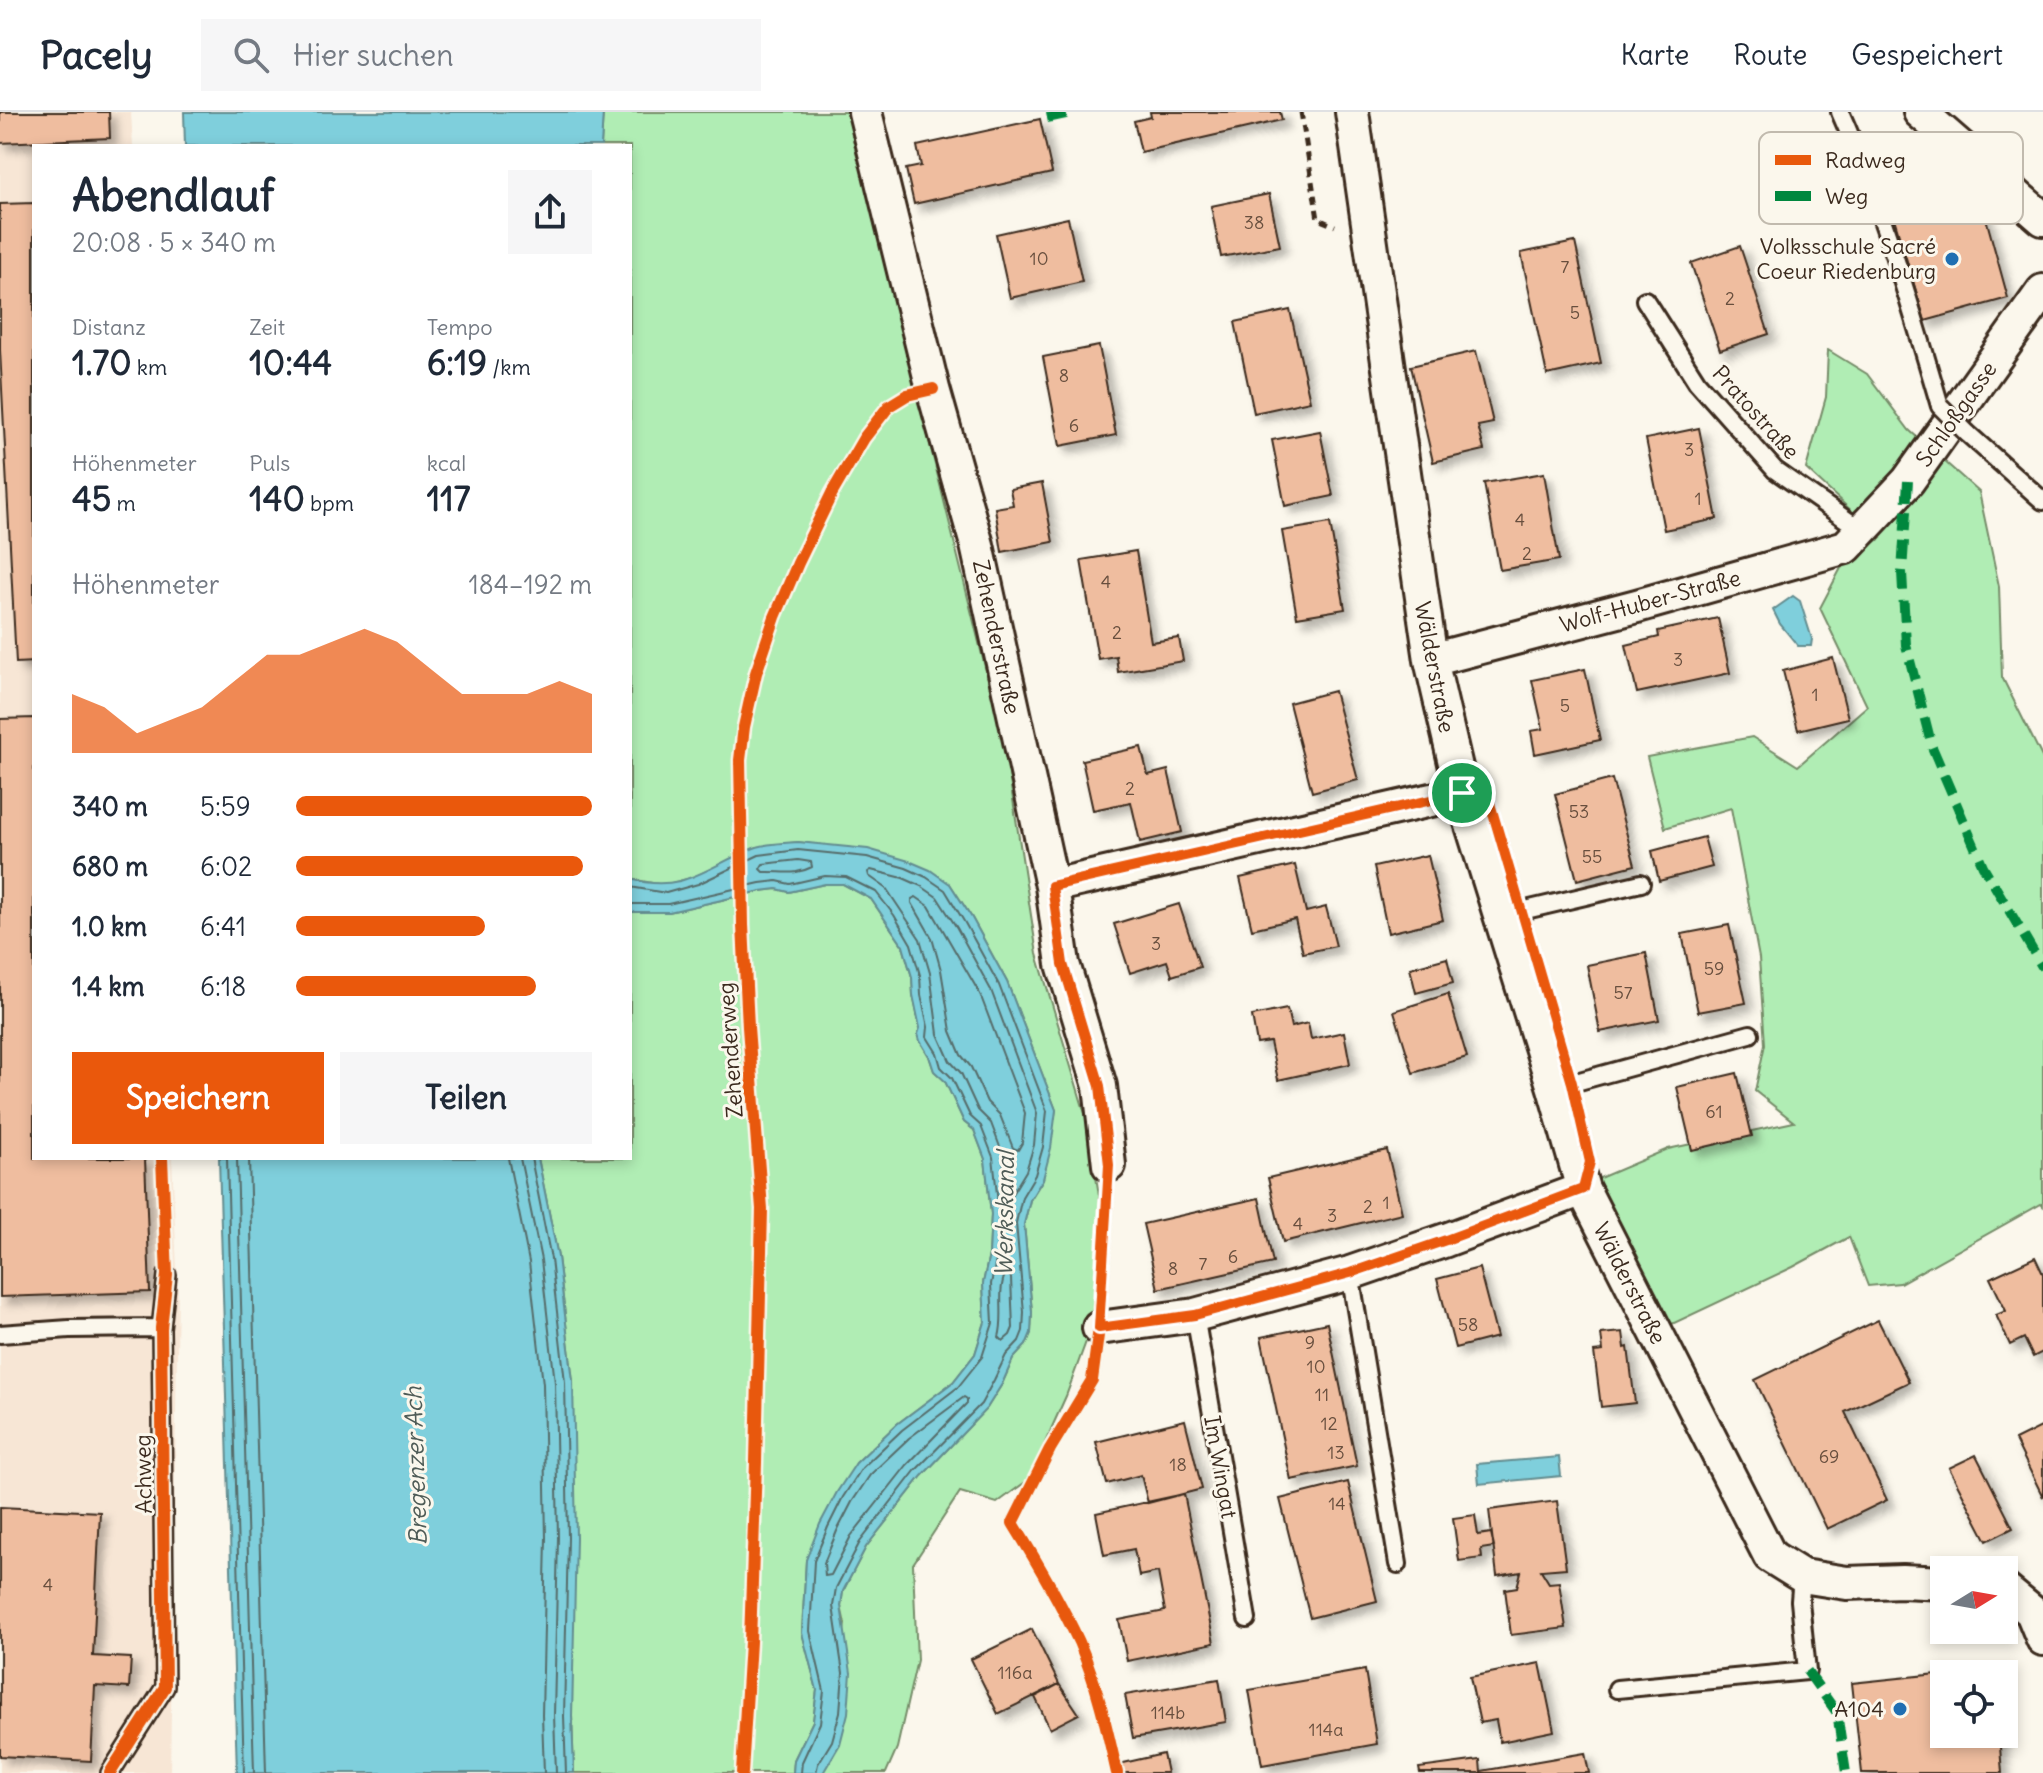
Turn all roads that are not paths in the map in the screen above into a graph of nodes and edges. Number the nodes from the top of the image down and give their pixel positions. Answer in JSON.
{"nodes":[{"id":1,"x":865,"y":112,"type":"edge"},
{"id":2,"x":1352,"y":112,"type":"edge"},
{"id":3,"x":1840,"y":112,"type":"edge"},
{"id":4,"x":1920,"y":112,"type":"edge"},
{"id":5,"x":1849,"y":132,"type":"edge"},
{"id":6,"x":1943,"y":132,"type":"edge"},
{"id":7,"x":2023,"y":202,"type":"edge"},
{"id":8,"x":2043,"y":219,"type":"edge"},
{"id":9,"x":1884,"y":224,"type":"edge"},
{"id":10,"x":2043,"y":291,"type":"edge"},
{"id":11,"x":1645,"y":300,"type":"dead end"},
{"id":12,"x":2043,"y":501,"type":"edge"},
{"id":13,"x":1861,"y":530,"type":"junction"},
{"id":14,"x":1431,"y":660,"type":"junction"},
{"id":15,"x":1462,"y":793,"type":"junction"},
{"id":16,"x":1641,"y":883,"type":"dead end"},
{"id":17,"x":1052,"y":886,"type":"junction"},
{"id":18,"x":1500,"y":916,"type":"junction"},
{"id":19,"x":1750,"y":1034,"type":"dead end"},
{"id":20,"x":1554,"y":1088,"type":"junction"},
{"id":21,"x":1109,"y":1165,"type":"road end"},
{"id":22,"x":1583,"y":1189,"type":"junction"},
{"id":23,"x":1350,"y":1273,"type":"junction"},
{"id":24,"x":167,"y":1275,"type":"dead end"},
{"id":25,"x":1195,"y":1315,"type":"junction"},
{"id":26,"x":161,"y":1328,"type":"junction"},
{"id":27,"x":1099,"y":1328,"type":"road end"},
{"id":28,"x":0,"y":1334,"type":"edge"},
{"id":29,"x":1398,"y":1564,"type":"dead end"},
{"id":30,"x":1802,"y":1576,"type":"junction"},
{"id":31,"x":1930,"y":1582,"type":"edge"},
{"id":32,"x":2018,"y":1600,"type":"edge"},
{"id":33,"x":1247,"y":1619,"type":"dead end"},
{"id":34,"x":2043,"y":1639,"type":"edge"},
{"id":35,"x":1617,"y":1689,"type":"dead end"},
{"id":36,"x":110,"y":1773,"type":"edge"}],
"edges":[{"from":1,"to":17,"type":"street","name":"Zehenderstraße"},
{"from":2,"to":14,"type":"street","name":"Wälderstraße"},
{"from":3,"to":5,"type":"lane","bridge":true},
{"from":4,"to":6,"type":"street"},
{"from":7,"to":8,"type":"street"},
{"from":9,"to":12,"type":"lane","bridge":true},
{"from":10,"to":13,"type":"street","name":"Schloßgasse"},
{"from":11,"to":13,"type":"lane","name":"Pratostraße"},
{"from":13,"to":14,"type":"street","name":"Wolf-Huber-Straße"},
{"from":14,"to":15,"type":"street","name":"Wälderstraße"},
{"from":15,"to":17,"type":"street"},
{"from":15,"to":18,"type":"street","name":"Wälderstraße"},
{"from":16,"to":18,"type":"lane"},
{"from":17,"to":21,"type":"street","name":"Zehenderstraße"},
{"from":18,"to":20,"type":"street","name":"Wälderstraße"},
{"from":19,"to":20,"type":"lane"},
{"from":20,"to":22,"type":"street","name":"Wälderstraße"},
{"from":22,"to":23,"type":"street"},
{"from":22,"to":30,"type":"street","name":"Wälderstraße"},
{"from":23,"to":25,"type":"street"},
{"from":23,"to":29,"type":"lane"},
{"from":24,"to":26,"type":"lane","name":"Achweg"},
{"from":25,"to":27,"type":"street"},
{"from":25,"to":33,"type":"lane","name":"Im Wingat"},
{"from":26,"to":28,"type":"lane"},
{"from":26,"to":36,"type":"lane","name":"Achweg"},
{"from":30,"to":31,"type":"street","name":"Wälderstraße"},
{"from":30,"to":35,"type":"lane"},
{"from":32,"to":34,"type":"street"}]}
